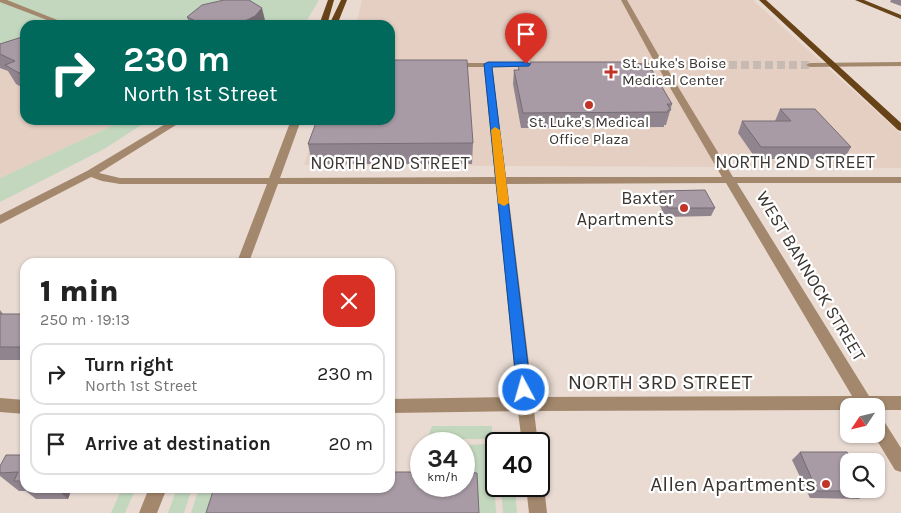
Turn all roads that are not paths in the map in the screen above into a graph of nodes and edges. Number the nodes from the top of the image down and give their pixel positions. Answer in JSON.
{"nodes":[{"id":1,"x":1,"y":0,"type":"edge"},
{"id":2,"x":331,"y":0,"type":"edge"},
{"id":3,"x":344,"y":0,"type":"edge"},
{"id":4,"x":624,"y":0,"type":"edge"},
{"id":5,"x":762,"y":0,"type":"edge"},
{"id":6,"x":858,"y":0,"type":"edge"},
{"id":7,"x":901,"y":16,"type":"edge"},
{"id":8,"x":53,"y":20,"type":"edge"},
{"id":9,"x":325,"y":20,"type":"edge"},
{"id":10,"x":334,"y":20,"type":"edge"},
{"id":11,"x":488,"y":64,"type":"junction"},
{"id":12,"x":810,"y":64,"type":"tunnel mouth"},
{"id":13,"x":832,"y":64,"type":"junction"},
{"id":14,"x":901,"y":64,"type":"edge"},
{"id":15,"x":444,"y":65,"type":"edge"},
{"id":16,"x":546,"y":65,"type":"edge"},
{"id":17,"x":614,"y":65,"type":"edge"},
{"id":18,"x":660,"y":65,"type":"junction"},
{"id":19,"x":681,"y":65,"type":"tunnel mouth"},
{"id":20,"x":171,"y":125,"type":"edge"},
{"id":21,"x":294,"y":125,"type":"edge"},
{"id":22,"x":901,"y":128,"type":"edge"},
{"id":23,"x":91,"y":173,"type":"junction"},
{"id":24,"x":501,"y":180,"type":"junction"},
{"id":25,"x":730,"y":180,"type":"junction"},
{"id":26,"x":901,"y":180,"type":"edge"},
{"id":27,"x":274,"y":181,"type":"junction"},
{"id":28,"x":18,"y":212,"type":"junction"},
{"id":29,"x":0,"y":220,"type":"edge"},
{"id":30,"x":0,"y":225,"type":"edge"},
{"id":31,"x":245,"y":258,"type":"edge"},
{"id":32,"x":861,"y":398,"type":"edge"},
{"id":33,"x":901,"y":403,"type":"edge"},
{"id":34,"x":526,"y":404,"type":"junction"},
{"id":35,"x":885,"y":404,"type":"edge"},
{"id":36,"x":840,"y":405,"type":"edge"},
{"id":37,"x":0,"y":406,"type":"edge"},
{"id":38,"x":395,"y":406,"type":"edge"},
{"id":39,"x":20,"y":407,"type":"edge"},
{"id":40,"x":529,"y":432,"type":"edge"},
{"id":41,"x":885,"y":438,"type":"edge"},
{"id":42,"x":901,"y":464,"type":"edge"},
{"id":43,"x":156,"y":493,"type":"edge"},
{"id":44,"x":536,"y":497,"type":"edge"},
{"id":45,"x":148,"y":513,"type":"edge"},
{"id":46,"x":538,"y":513,"type":"edge"}],
"edges":[{"from":1,"to":8,"type":"street"},
{"from":2,"to":9,"type":"main road"},
{"from":3,"to":10,"type":"main road"},
{"from":4,"to":18,"type":"street","name":"WEST BANNOCK STREET"},
{"from":5,"to":13,"type":"main road"},
{"from":6,"to":7,"type":"main road"},
{"from":11,"to":15,"type":"street"},
{"from":11,"to":16,"type":"street"},
{"from":11,"to":24,"type":"street"},
{"from":12,"to":13,"type":"street"},
{"from":13,"to":14,"type":"street"},
{"from":13,"to":22,"type":"main road"},
{"from":17,"to":18,"type":"street"},
{"from":18,"to":19,"type":"street"},
{"from":18,"to":25,"type":"street","name":"WEST BANNOCK STREET"},
{"from":20,"to":23,"type":"street"},
{"from":21,"to":27,"type":"street"},
{"from":23,"to":27,"type":"street","name":"NORTH 2ND STREET"},
{"from":23,"to":28,"type":"street"},
{"from":24,"to":25,"type":"street","name":"NORTH 2ND STREET"},
{"from":24,"to":27,"type":"street","name":"NORTH 2ND STREET"},
{"from":24,"to":34,"type":"street"},
{"from":25,"to":26,"type":"street","name":"NORTH 2ND STREET"},
{"from":25,"to":32,"type":"street","name":"WEST BANNOCK STREET"},
{"from":27,"to":31,"type":"street"},
{"from":28,"to":29,"type":"street"},
{"from":28,"to":30,"type":"street"},
{"from":33,"to":35,"type":"street","name":"NORTH 3RD STREET"},
{"from":34,"to":36,"type":"street","name":"NORTH 3RD STREET"},
{"from":34,"to":38,"type":"street","name":"NORTH 3RD STREET"},
{"from":34,"to":40,"type":"street"},
{"from":37,"to":39,"type":"street"},
{"from":41,"to":42,"type":"street"},
{"from":43,"to":45,"type":"street"},
{"from":44,"to":46,"type":"street"}]}
